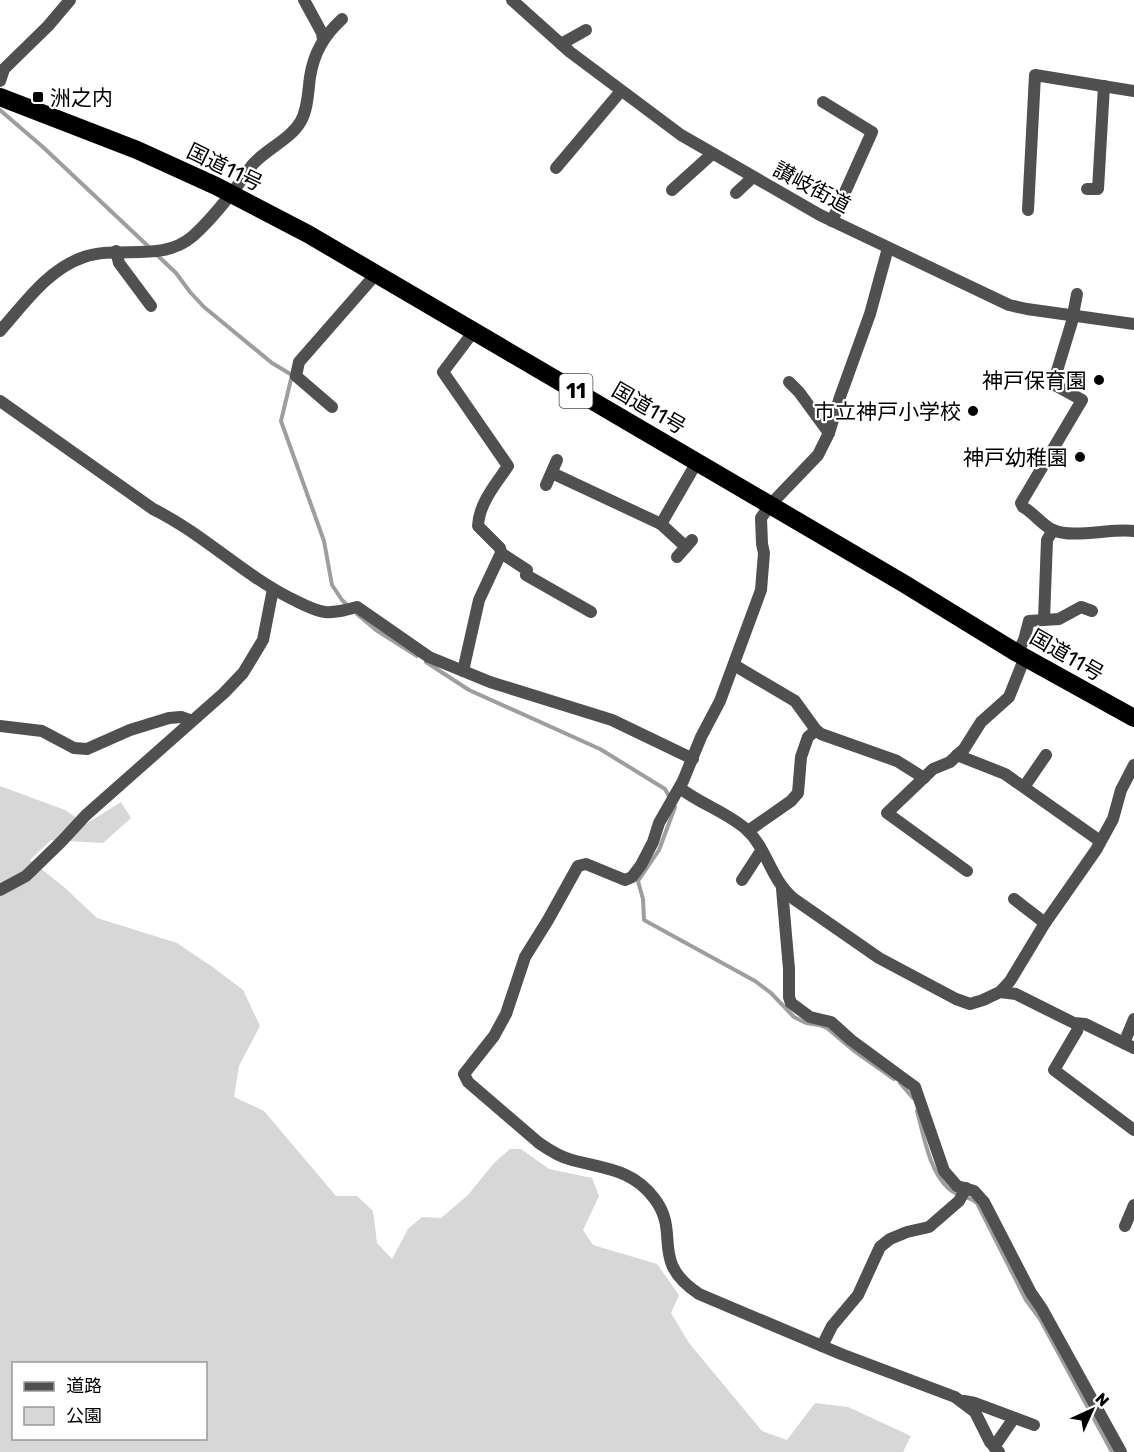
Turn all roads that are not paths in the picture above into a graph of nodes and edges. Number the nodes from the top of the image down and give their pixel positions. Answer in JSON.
{"nodes":[{"id":1,"x":70,"y":0,"type":"edge"},
{"id":2,"x":304,"y":0,"type":"edge"},
{"id":3,"x":512,"y":0,"type":"edge"},
{"id":4,"x":342,"y":19,"type":"dead end"},
{"id":5,"x":586,"y":30,"type":"dead end"},
{"id":6,"x":323,"y":40,"type":"junction"},
{"id":7,"x":561,"y":44,"type":"junction"},
{"id":8,"x":0,"y":81,"type":"edge"},
{"id":9,"x":1104,"y":86,"type":"junction"},
{"id":10,"x":621,"y":91,"type":"junction"},
{"id":11,"x":1134,"y":91,"type":"edge"},
{"id":12,"x":0,"y":97,"type":"edge"},
{"id":13,"x":823,"y":102,"type":"dead end"},
{"id":14,"x":712,"y":154,"type":"junction"},
{"id":15,"x":556,"y":168,"type":"dead end"},
{"id":16,"x":753,"y":177,"type":"junction"},
{"id":17,"x":1087,"y":189,"type":"dead end"},
{"id":18,"x":672,"y":190,"type":"dead end"},
{"id":19,"x":231,"y":193,"type":"junction"},
{"id":20,"x":736,"y":193,"type":"dead end"},
{"id":21,"x":1028,"y":210,"type":"dead end"},
{"id":22,"x":832,"y":221,"type":"junction"},
{"id":23,"x":888,"y":248,"type":"junction"},
{"id":24,"x":116,"y":251,"type":"junction"},
{"id":25,"x":376,"y":274,"type":"junction"},
{"id":26,"x":1077,"y":294,"type":"dead end"},
{"id":27,"x":151,"y":306,"type":"dead end"},
{"id":28,"x":1073,"y":315,"type":"junction"},
{"id":29,"x":1134,"y":324,"type":"edge"},
{"id":30,"x":474,"y":331,"type":"junction"},
{"id":31,"x":0,"y":332,"type":"edge"},
{"id":32,"x":789,"y":382,"type":"dead end"},
{"id":33,"x":0,"y":400,"type":"edge"},
{"id":34,"x":332,"y":407,"type":"dead end"},
{"id":35,"x":829,"y":433,"type":"junction"},
{"id":36,"x":557,"y":460,"type":"dead end"},
{"id":37,"x":697,"y":462,"type":"junction"},
{"id":38,"x":552,"y":472,"type":"junction"},
{"id":39,"x":546,"y":485,"type":"dead end"},
{"id":40,"x":612,"y":501,"type":"junction"},
{"id":41,"x":770,"y":505,"type":"junction"},
{"id":42,"x":606,"y":513,"type":"dead end"},
{"id":43,"x":661,"y":524,"type":"junction"},
{"id":44,"x":1053,"y":530,"type":"junction"},
{"id":45,"x":1134,"y":531,"type":"edge"},
{"id":46,"x":501,"y":553,"type":"junction"},
{"id":47,"x":678,"y":557,"type":"dead end"},
{"id":48,"x":273,"y":589,"type":"junction"},
{"id":49,"x":1092,"y":611,"type":"dead end"},
{"id":50,"x":591,"y":612,"type":"dead end"},
{"id":51,"x":1044,"y":619,"type":"junction"},
{"id":52,"x":1021,"y":655,"type":"junction"},
{"id":53,"x":734,"y":665,"type":"junction"},
{"id":54,"x":463,"y":671,"type":"junction"},
{"id":55,"x":1134,"y":718,"type":"edge"},
{"id":56,"x":192,"y":721,"type":"junction"},
{"id":57,"x":0,"y":726,"type":"edge"},
{"id":58,"x":816,"y":730,"type":"junction"},
{"id":59,"x":957,"y":755,"type":"junction"},
{"id":60,"x":1046,"y":755,"type":"dead end"},
{"id":61,"x":693,"y":759,"type":"junction"},
{"id":62,"x":1134,"y":765,"type":"edge"},
{"id":63,"x":924,"y":778,"type":"junction"},
{"id":64,"x":1024,"y":787,"type":"junction"},
{"id":65,"x":680,"y":788,"type":"junction"},
{"id":66,"x":748,"y":831,"type":"junction"},
{"id":67,"x":1100,"y":841,"type":"junction"},
{"id":68,"x":761,"y":851,"type":"junction"},
{"id":69,"x":967,"y":871,"type":"dead end"},
{"id":70,"x":742,"y":880,"type":"dead end"},
{"id":71,"x":782,"y":889,"type":"junction"},
{"id":72,"x":0,"y":890,"type":"edge"},
{"id":73,"x":1014,"y":899,"type":"dead end"},
{"id":74,"x":1045,"y":923,"type":"junction"},
{"id":75,"x":1000,"y":992,"type":"junction"},
{"id":76,"x":1134,"y":1019,"type":"edge"},
{"id":77,"x":1079,"y":1024,"type":"junction"},
{"id":78,"x":1129,"y":1045,"type":"edge"},
{"id":79,"x":1132,"y":1123,"type":"edge"},
{"id":80,"x":966,"y":1188,"type":"junction"},
{"id":81,"x":1134,"y":1206,"type":"edge"},
{"id":82,"x":1125,"y":1226,"type":"dead end"},
{"id":83,"x":822,"y":1346,"type":"junction"},
{"id":84,"x":963,"y":1401,"type":"junction"},
{"id":85,"x":1014,"y":1418,"type":"junction"},
{"id":86,"x":1034,"y":1425,"type":"dead end"},
{"id":87,"x":997,"y":1450,"type":"edge"},
{"id":88,"x":1121,"y":1452,"type":"edge"}],
"edges":[{"from":1,"to":8,"type":"street"},
{"from":2,"to":6,"type":"street"},
{"from":3,"to":7,"type":"street","name":"讃岐街道"},
{"from":4,"to":6,"type":"street"},
{"from":5,"to":7,"type":"street"},
{"from":6,"to":19,"type":"street"},
{"from":7,"to":10,"type":"street","name":"讃岐街道"},
{"from":9,"to":11,"type":"street"},
{"from":9,"to":17,"type":"street"},
{"from":9,"to":21,"type":"street"},
{"from":10,"to":14,"type":"street","name":"讃岐街道"},
{"from":10,"to":15,"type":"street"},
{"from":12,"to":19,"type":"highway","name":"国道11号","number":"11"},
{"from":13,"to":22,"type":"street"},
{"from":14,"to":16,"type":"street","name":"讃岐街道"},
{"from":14,"to":18,"type":"street"},
{"from":16,"to":20,"type":"street"},
{"from":16,"to":22,"type":"street","name":"讃岐街道"},
{"from":19,"to":24,"type":"street"},
{"from":19,"to":25,"type":"highway","name":"国道11号","number":"11"},
{"from":22,"to":23,"type":"street","name":"讃岐街道"},
{"from":23,"to":28,"type":"street","name":"讃岐街道"},
{"from":23,"to":35,"type":"street"},
{"from":24,"to":27,"type":"street"},
{"from":24,"to":31,"type":"street"},
{"from":25,"to":30,"type":"highway","name":"国道11号","number":"11"},
{"from":25,"to":34,"type":"street"},
{"from":26,"to":28,"type":"street"},
{"from":28,"to":29,"type":"street","name":"讃岐街道"},
{"from":28,"to":44,"type":"street"},
{"from":30,"to":37,"type":"highway","name":"国道11号","number":"11"},
{"from":30,"to":46,"type":"street"},
{"from":32,"to":35,"type":"street"},
{"from":33,"to":48,"type":"street"},
{"from":35,"to":41,"type":"street"},
{"from":36,"to":38,"type":"street"},
{"from":37,"to":41,"type":"highway","name":"国道11号","number":"11"},
{"from":37,"to":43,"type":"street"},
{"from":38,"to":39,"type":"street"},
{"from":38,"to":40,"type":"street"},
{"from":40,"to":42,"type":"street"},
{"from":40,"to":43,"type":"street"},
{"from":41,"to":52,"type":"highway","name":"国道11号","number":"11"},
{"from":41,"to":53,"type":"street"},
{"from":43,"to":47,"type":"street"},
{"from":44,"to":45,"type":"street"},
{"from":44,"to":51,"type":"street"},
{"from":46,"to":50,"type":"street"},
{"from":46,"to":54,"type":"street"},
{"from":48,"to":54,"type":"street"},
{"from":48,"to":56,"type":"street"},
{"from":49,"to":51,"type":"street"},
{"from":51,"to":52,"type":"street"},
{"from":52,"to":55,"type":"highway","name":"国道11号","number":"11"},
{"from":52,"to":59,"type":"street"},
{"from":53,"to":58,"type":"street"},
{"from":53,"to":61,"type":"street"},
{"from":54,"to":61,"type":"street"},
{"from":56,"to":57,"type":"street"},
{"from":56,"to":72,"type":"street"},
{"from":58,"to":63,"type":"street"},
{"from":58,"to":66,"type":"street"},
{"from":59,"to":63,"type":"street"},
{"from":59,"to":64,"type":"street"},
{"from":60,"to":64,"type":"street"},
{"from":61,"to":65,"type":"street"},
{"from":62,"to":67,"type":"street"},
{"from":63,"to":69,"type":"street"},
{"from":64,"to":67,"type":"street"},
{"from":65,"to":66,"type":"street"},
{"from":65,"to":83,"type":"street"},
{"from":66,"to":68,"type":"street"},
{"from":67,"to":74,"type":"street"},
{"from":68,"to":70,"type":"street"},
{"from":68,"to":71,"type":"street"},
{"from":71,"to":75,"type":"street"},
{"from":71,"to":80,"type":"street"},
{"from":73,"to":74,"type":"street"},
{"from":74,"to":75,"type":"street"},
{"from":75,"to":77,"type":"street"},
{"from":76,"to":78,"type":"street"},
{"from":77,"to":78,"type":"street"},
{"from":77,"to":79,"type":"street"},
{"from":80,"to":83,"type":"street"},
{"from":80,"to":88,"type":"street"},
{"from":81,"to":82,"type":"street"},
{"from":83,"to":84,"type":"street"},
{"from":84,"to":85,"type":"street"},
{"from":84,"to":87,"type":"street"},
{"from":85,"to":86,"type":"street"},
{"from":85,"to":87,"type":"street"}]}
